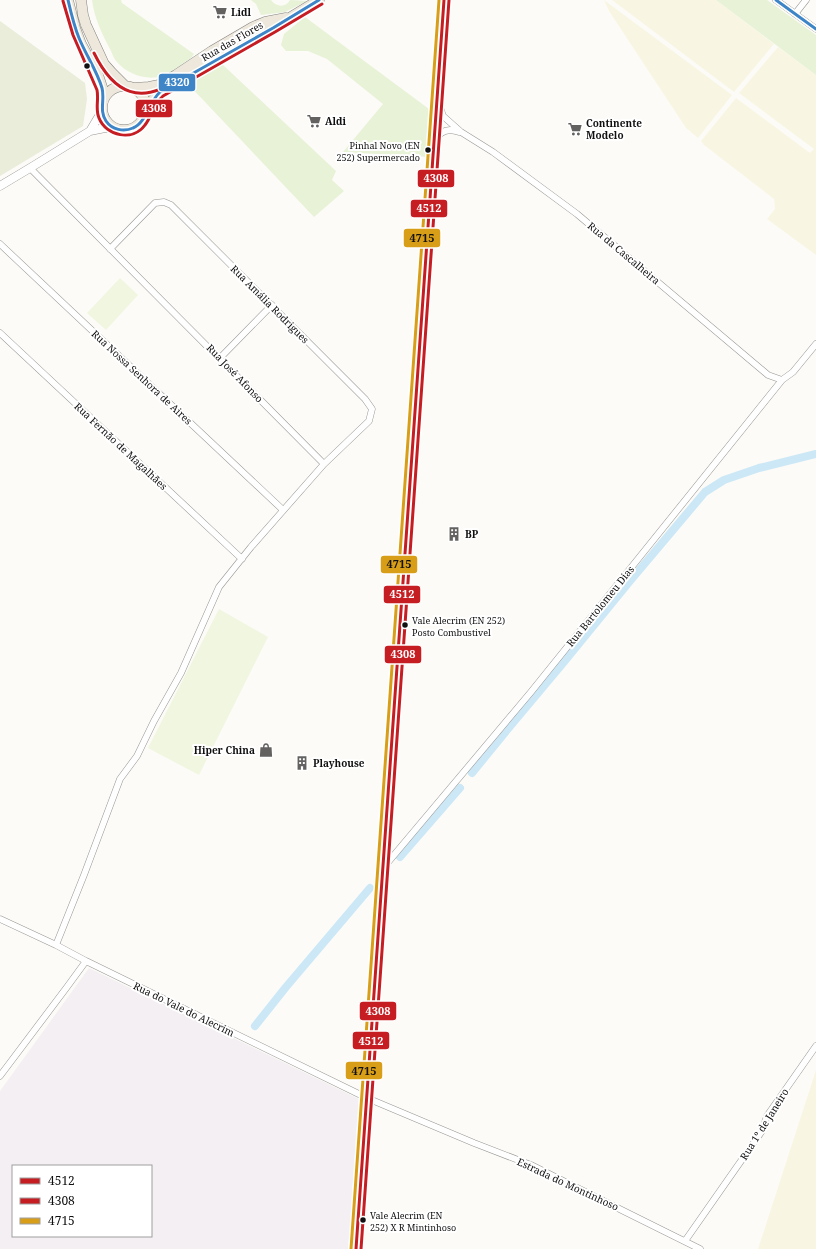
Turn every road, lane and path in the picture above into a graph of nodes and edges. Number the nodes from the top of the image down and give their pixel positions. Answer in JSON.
{"nodes":[{"id":1,"x":68,"y":0,"type":"edge"},
{"id":2,"x":81,"y":0,"type":"edge"},
{"id":3,"x":319,"y":0,"type":"edge"},
{"id":4,"x":444,"y":0,"type":"edge"},
{"id":5,"x":776,"y":0,"type":"edge"},
{"id":6,"x":806,"y":0,"type":"edge"},
{"id":7,"x":795,"y":14,"type":"junction"},
{"id":8,"x":290,"y":17,"type":"junction"},
{"id":9,"x":816,"y":29,"type":"edge"},
{"id":10,"x":130,"y":86,"type":"junction"},
{"id":11,"x":105,"y":96,"type":"junction"},
{"id":12,"x":438,"y":98,"type":"junction"},
{"id":13,"x":102,"y":111,"type":"junction"},
{"id":14,"x":146,"y":111,"type":"junction"},
{"id":15,"x":118,"y":129,"type":"junction"},
{"id":16,"x":90,"y":130,"type":"junction"},
{"id":17,"x":461,"y":132,"type":"junction"},
{"id":18,"x":435,"y":141,"type":"junction"},
{"id":19,"x":30,"y":168,"type":"junction"},
{"id":20,"x":0,"y":186,"type":"edge"},
{"id":21,"x":0,"y":244,"type":"edge"},
{"id":22,"x":110,"y":249,"type":"junction"},
{"id":23,"x":272,"y":305,"type":"junction"},
{"id":24,"x":0,"y":333,"type":"edge"},
{"id":25,"x":816,"y":344,"type":"edge"},
{"id":26,"x":220,"y":358,"type":"junction"},
{"id":27,"x":782,"y":380,"type":"junction"},
{"id":28,"x":324,"y":464,"type":"junction"},
{"id":29,"x":283,"y":510,"type":"junction"},
{"id":30,"x":242,"y":559,"type":"junction"},
{"id":31,"x":383,"y":868,"type":"junction"},
{"id":32,"x":0,"y":919,"type":"edge"},
{"id":33,"x":56,"y":945,"type":"junction"},
{"id":34,"x":86,"y":961,"type":"junction"},
{"id":35,"x":816,"y":1046,"type":"edge"},
{"id":36,"x":0,"y":1076,"type":"edge"},
{"id":37,"x":367,"y":1098,"type":"junction"},
{"id":38,"x":685,"y":1241,"type":"junction"},
{"id":39,"x":356,"y":1249,"type":"edge"},
{"id":40,"x":700,"y":1249,"type":"edge"}],
"edges":[{"from":1,"to":11,"type":"main road"},
{"from":2,"to":10,"type":"main road"},
{"from":3,"to":8,"type":"main road","name":"Rua das Flores"},
{"from":4,"to":12,"type":"main road"},
{"from":5,"to":7,"type":"street"},
{"from":6,"to":7,"type":"street"},
{"from":7,"to":9,"type":"street"},
{"from":8,"to":10,"type":"main road","name":"Rua das Flores"},
{"from":8,"to":14,"type":"main road","name":"Rua das Flores"},
{"from":10,"to":11,"type":"main road"},
{"from":10,"to":14,"type":"main road"},
{"from":11,"to":13,"type":"main road"},
{"from":12,"to":17,"type":"street","name":"Rua da Cascalheira"},
{"from":12,"to":18,"type":"main road"},
{"from":13,"to":15,"type":"main road"},
{"from":13,"to":16,"type":"street"},
{"from":14,"to":15,"type":"main road"},
{"from":15,"to":16,"type":"street"},
{"from":16,"to":19,"type":"street"},
{"from":17,"to":18,"type":"street"},
{"from":17,"to":27,"type":"street","name":"Rua da Cascalheira"},
{"from":18,"to":31,"type":"main road"},
{"from":19,"to":20,"type":"street"},
{"from":19,"to":22,"type":"street","name":"Rua José Afonso"},
{"from":21,"to":29,"type":"street","name":"Rua Nossa Senhora de Aires"},
{"from":22,"to":23,"type":"street","name":"Rua Amália Rodrigues"},
{"from":22,"to":26,"type":"street","name":"Rua José Afonso"},
{"from":23,"to":26,"type":"street"},
{"from":23,"to":28,"type":"street","name":"Rua Amália Rodrigues"},
{"from":24,"to":30,"type":"street","name":"Rua Fernão de Magalhães"},
{"from":25,"to":27,"type":"street","name":"Rua Bartolomeu Dias"},
{"from":26,"to":28,"type":"street","name":"Rua José Afonso"},
{"from":27,"to":31,"type":"street","name":"Rua Bartolomeu Dias"},
{"from":28,"to":29,"type":"street"},
{"from":29,"to":30,"type":"street"},
{"from":30,"to":33,"type":"street"},
{"from":31,"to":37,"type":"main road"},
{"from":32,"to":33,"type":"street","name":"Rua do Vale do Alecrim"},
{"from":33,"to":34,"type":"street","name":"Rua do Vale do Alecrim"},
{"from":34,"to":36,"type":"street"},
{"from":34,"to":37,"type":"street","name":"Rua do Vale do Alecrim"},
{"from":35,"to":38,"type":"street","name":"Rua 1º de Janeiro"},
{"from":37,"to":38,"type":"street","name":"Estrada do Montinhoso"},
{"from":37,"to":39,"type":"main road"},
{"from":38,"to":40,"type":"street","name":"Estrada do Montinhoso"}]}
